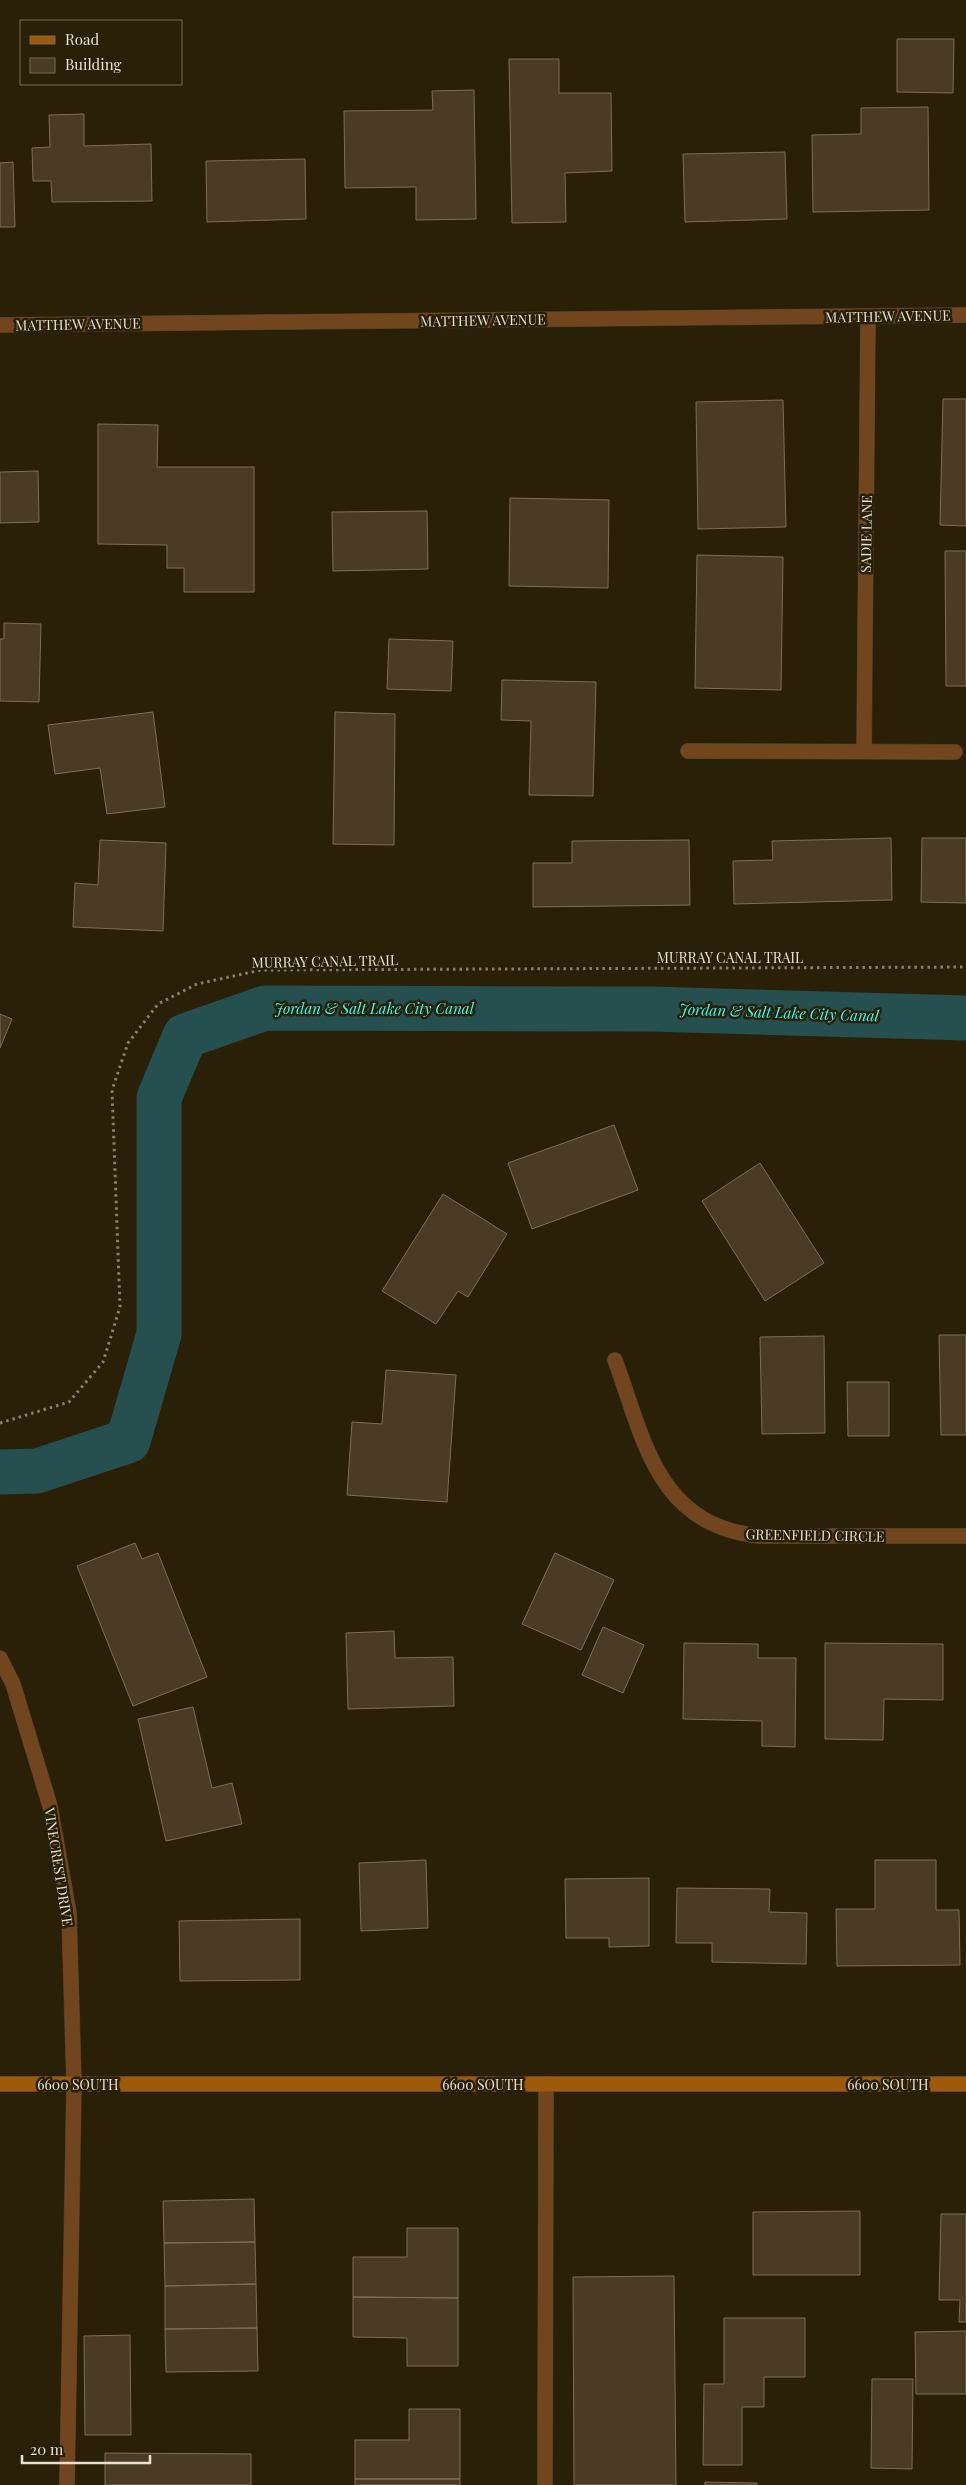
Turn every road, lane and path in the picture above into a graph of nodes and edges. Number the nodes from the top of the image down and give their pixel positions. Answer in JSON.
{"nodes":[{"id":1,"x":966,"y":315,"type":"edge"},
{"id":2,"x":868,"y":316,"type":"junction"},
{"id":3,"x":0,"y":324,"type":"edge"},
{"id":4,"x":688,"y":751,"type":"dead end"},
{"id":5,"x":864,"y":752,"type":"junction"},
{"id":6,"x":955,"y":752,"type":"dead end"},
{"id":7,"x":966,"y":967,"type":"edge"},
{"id":8,"x":615,"y":1360,"type":"dead end"},
{"id":9,"x":0,"y":1422,"type":"edge"},
{"id":10,"x":966,"y":1536,"type":"edge"},
{"id":11,"x":0,"y":1658,"type":"edge"},
{"id":12,"x":0,"y":2084,"type":"edge"},
{"id":13,"x":74,"y":2084,"type":"junction"},
{"id":14,"x":546,"y":2084,"type":"junction"},
{"id":15,"x":966,"y":2084,"type":"edge"},
{"id":16,"x":67,"y":2485,"type":"edge"},
{"id":17,"x":545,"y":2485,"type":"edge"}],
"edges":[{"from":1,"to":2,"type":"street","name":"MATTHEW AVENUE"},
{"from":2,"to":3,"type":"street","name":"MATTHEW AVENUE"},
{"from":2,"to":5,"type":"street","name":"SADIE LANE"},
{"from":4,"to":5,"type":"street"},
{"from":5,"to":6,"type":"street"},
{"from":7,"to":9,"type":"path","name":"MURRAY CANAL TRAIL"},
{"from":8,"to":10,"type":"street","name":"GREENFIELD CIRCLE"},
{"from":11,"to":13,"type":"street","name":"VINECREST DRIVE"},
{"from":12,"to":13,"type":"main road","name":"6600 SOUTH"},
{"from":13,"to":14,"type":"main road","name":"6600 SOUTH"},
{"from":13,"to":16,"type":"street","name":"VINECREST DRIVE"},
{"from":14,"to":15,"type":"main road","name":"6600 SOUTH"},
{"from":14,"to":17,"type":"street"}]}
